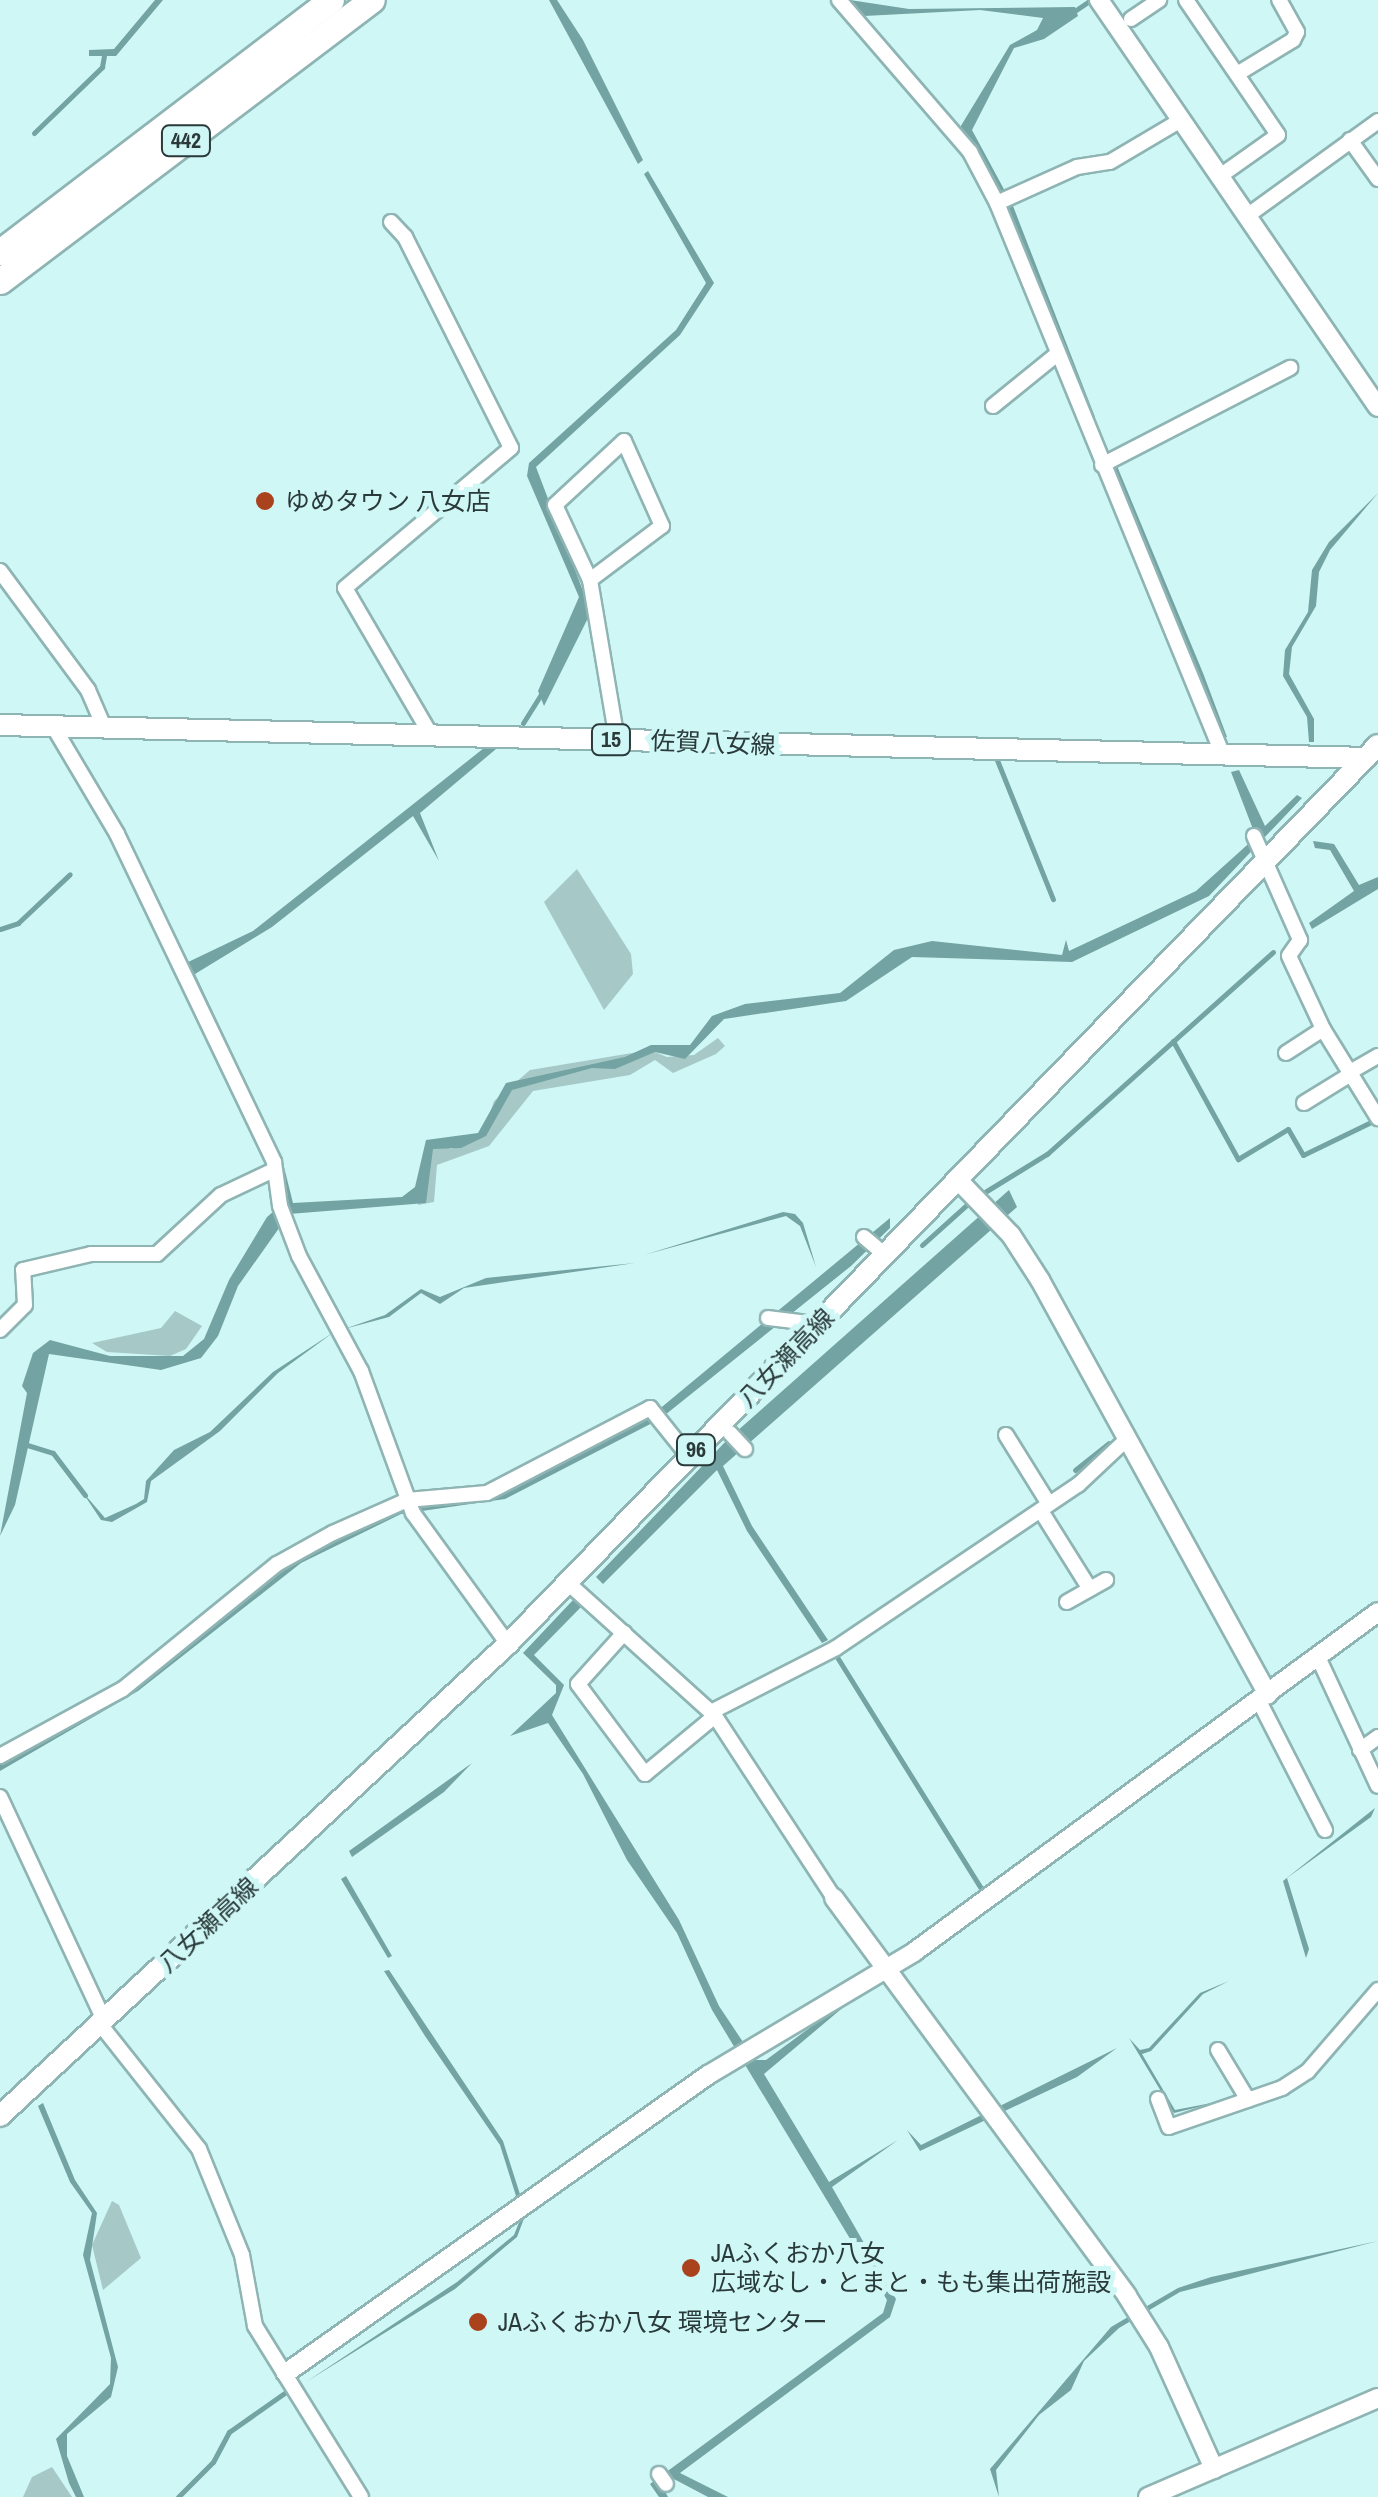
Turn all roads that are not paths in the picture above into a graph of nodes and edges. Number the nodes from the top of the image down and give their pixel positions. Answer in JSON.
{"nodes":[{"id":1,"x":331,"y":0,"type":"edge"},
{"id":2,"x":372,"y":0,"type":"edge"},
{"id":3,"x":839,"y":0,"type":"edge"},
{"id":4,"x":1099,"y":0,"type":"edge"},
{"id":5,"x":1159,"y":0,"type":"edge"},
{"id":6,"x":1186,"y":0,"type":"edge"},
{"id":7,"x":1278,"y":0,"type":"edge"},
{"id":8,"x":1132,"y":19,"type":"dead end"},
{"id":9,"x":1236,"y":74,"type":"junction"},
{"id":10,"x":1181,"y":120,"type":"junction"},
{"id":11,"x":1378,"y":121,"type":"edge"},
{"id":12,"x":1350,"y":140,"type":"junction"},
{"id":13,"x":1220,"y":176,"type":"junction"},
{"id":14,"x":1378,"y":178,"type":"edge"},
{"id":15,"x":997,"y":202,"type":"junction"},
{"id":16,"x":1247,"y":216,"type":"junction"},
{"id":17,"x":391,"y":222,"type":"dead end"},
{"id":18,"x":0,"y":252,"type":"edge"},
{"id":19,"x":0,"y":281,"type":"edge"},
{"id":20,"x":1064,"y":328,"type":"dead end"},
{"id":21,"x":1050,"y":338,"type":"junction"},
{"id":22,"x":1056,"y":355,"type":"junction"},
{"id":23,"x":1290,"y":368,"type":"dead end"},
{"id":24,"x":993,"y":406,"type":"dead end"},
{"id":25,"x":1378,"y":408,"type":"edge"},
{"id":26,"x":1101,"y":418,"type":"dead end"},
{"id":27,"x":1086,"y":428,"type":"junction"},
{"id":28,"x":1102,"y":465,"type":"junction"},
{"id":29,"x":0,"y":571,"type":"edge"},
{"id":30,"x":590,"y":580,"type":"junction"},
{"id":31,"x":0,"y":725,"type":"edge"},
{"id":32,"x":53,"y":726,"type":"junction"},
{"id":33,"x":104,"y":727,"type":"junction"},
{"id":34,"x":431,"y":735,"type":"junction"},
{"id":35,"x":617,"y":740,"type":"junction"},
{"id":36,"x":1222,"y":753,"type":"junction"},
{"id":37,"x":1374,"y":755,"type":"edge"},
{"id":38,"x":1260,"y":848,"type":"junction"},
{"id":39,"x":1323,"y":1028,"type":"junction"},
{"id":40,"x":1286,"y":1053,"type":"dead end"},
{"id":41,"x":1378,"y":1056,"type":"edge"},
{"id":42,"x":1350,"y":1073,"type":"junction"},
{"id":43,"x":1304,"y":1103,"type":"dead end"},
{"id":44,"x":1378,"y":1118,"type":"edge"},
{"id":45,"x":274,"y":1170,"type":"junction"},
{"id":46,"x":964,"y":1186,"type":"junction"},
{"id":47,"x":774,"y":1318,"type":"dead end"},
{"id":48,"x":803,"y":1322,"type":"dead end"},
{"id":49,"x":0,"y":1330,"type":"edge"},
{"id":50,"x":730,"y":1433,"type":"dead end"},
{"id":51,"x":1006,"y":1436,"type":"dead end"},
{"id":52,"x":1128,"y":1438,"type":"junction"},
{"id":53,"x":682,"y":1448,"type":"dead end"},
{"id":54,"x":745,"y":1449,"type":"dead end"},
{"id":55,"x":409,"y":1505,"type":"junction"},
{"id":56,"x":1045,"y":1508,"type":"junction"},
{"id":57,"x":1106,"y":1580,"type":"dead end"},
{"id":58,"x":568,"y":1583,"type":"junction"},
{"id":59,"x":1090,"y":1589,"type":"junction"},
{"id":60,"x":1067,"y":1602,"type":"dead end"},
{"id":61,"x":1378,"y":1612,"type":"edge"},
{"id":62,"x":624,"y":1633,"type":"junction"},
{"id":63,"x":508,"y":1644,"type":"junction"},
{"id":64,"x":1318,"y":1657,"type":"junction"},
{"id":65,"x":1264,"y":1697,"type":"junction"},
{"id":66,"x":713,"y":1714,"type":"junction"},
{"id":67,"x":1378,"y":1737,"type":"edge"},
{"id":68,"x":1360,"y":1750,"type":"junction"},
{"id":69,"x":0,"y":1756,"type":"edge"},
{"id":70,"x":1378,"y":1786,"type":"edge"},
{"id":71,"x":0,"y":1797,"type":"edge"},
{"id":72,"x":1326,"y":1830,"type":"dead end"},
{"id":73,"x":834,"y":1898,"type":"joint"},
{"id":74,"x":887,"y":1970,"type":"junction"},
{"id":75,"x":1378,"y":1990,"type":"edge"},
{"id":76,"x":102,"y":2022,"type":"junction"},
{"id":77,"x":1218,"y":2050,"type":"dead end"},
{"id":78,"x":1245,"y":2094,"type":"junction"},
{"id":79,"x":1158,"y":2099,"type":"dead end"},
{"id":80,"x":0,"y":2116,"type":"edge"},
{"id":81,"x":286,"y":2373,"type":"junction"},
{"id":82,"x":1378,"y":2398,"type":"edge"},
{"id":83,"x":1214,"y":2468,"type":"junction"},
{"id":84,"x":361,"y":2497,"type":"edge"},
{"id":85,"x":1148,"y":2497,"type":"edge"}],
"edges":[{"from":1,"to":18,"type":"highway","number":"442"},
{"from":2,"to":19,"type":"highway","number":"442"},
{"from":3,"to":15,"type":"street"},
{"from":4,"to":10,"type":"street"},
{"from":5,"to":8,"type":"street"},
{"from":6,"to":9,"type":"street"},
{"from":7,"to":9,"type":"street"},
{"from":9,"to":13,"type":"street"},
{"from":10,"to":13,"type":"street"},
{"from":10,"to":15,"type":"street"},
{"from":11,"to":12,"type":"street"},
{"from":12,"to":14,"type":"street"},
{"from":12,"to":16,"type":"street"},
{"from":13,"to":16,"type":"street"},
{"from":15,"to":21,"type":"street"},
{"from":16,"to":25,"type":"street"},
{"from":17,"to":34,"type":"street"},
{"from":20,"to":21,"type":"street"},
{"from":21,"to":22,"type":"street"},
{"from":22,"to":24,"type":"street"},
{"from":22,"to":27,"type":"street"},
{"from":23,"to":28,"type":"street"},
{"from":26,"to":27,"type":"street"},
{"from":27,"to":28,"type":"street"},
{"from":28,"to":36,"type":"street"},
{"from":29,"to":33,"type":"street"},
{"from":30,"to":30,"type":"street"},
{"from":30,"to":35,"type":"street"},
{"from":31,"to":32,"type":"main road","name":"佐賀八女線","number":"15"},
{"from":32,"to":33,"type":"main road","name":"佐賀八女線","number":"15"},
{"from":32,"to":45,"type":"street"},
{"from":33,"to":34,"type":"main road","name":"佐賀八女線","number":"15"},
{"from":34,"to":35,"type":"main road","name":"佐賀八女線","number":"15"},
{"from":35,"to":36,"type":"main road","name":"佐賀八女線","number":"15"},
{"from":36,"to":37,"type":"main road","name":"佐賀八女線","number":"15"},
{"from":37,"to":38,"type":"main road","name":"八女瀬高線","number":"96"},
{"from":38,"to":39,"type":"street"},
{"from":38,"to":46,"type":"main road","name":"八女瀬高線","number":"96"},
{"from":39,"to":40,"type":"street"},
{"from":39,"to":42,"type":"street"},
{"from":41,"to":42,"type":"street"},
{"from":42,"to":43,"type":"street"},
{"from":42,"to":44,"type":"street"},
{"from":45,"to":49,"type":"street"},
{"from":45,"to":55,"type":"street"},
{"from":46,"to":52,"type":"street"},
{"from":46,"to":58,"type":"main road","name":"八女瀬高線","number":"96"},
{"from":47,"to":48,"type":"street"},
{"from":50,"to":54,"type":"street"},
{"from":51,"to":56,"type":"street"},
{"from":52,"to":56,"type":"street"},
{"from":52,"to":65,"type":"street"},
{"from":53,"to":55,"type":"street"},
{"from":55,"to":63,"type":"street"},
{"from":55,"to":69,"type":"street"},
{"from":56,"to":59,"type":"street"},
{"from":56,"to":66,"type":"street"},
{"from":57,"to":59,"type":"street"},
{"from":58,"to":62,"type":"street"},
{"from":58,"to":63,"type":"main road","name":"八女瀬高線","number":"96"},
{"from":59,"to":60,"type":"street"},
{"from":61,"to":64,"type":"street"},
{"from":62,"to":66,"type":"street"},
{"from":62,"to":66,"type":"street"},
{"from":63,"to":76,"type":"main road","name":"八女瀬高線","number":"96"},
{"from":64,"to":65,"type":"street"},
{"from":64,"to":68,"type":"street"},
{"from":65,"to":72,"type":"street"},
{"from":65,"to":74,"type":"street"},
{"from":66,"to":73,"type":"street"},
{"from":67,"to":68,"type":"street"},
{"from":68,"to":70,"type":"street"},
{"from":71,"to":76,"type":"street"},
{"from":73,"to":74,"type":"street"},
{"from":74,"to":81,"type":"street"},
{"from":74,"to":83,"type":"street"},
{"from":75,"to":78,"type":"street"},
{"from":76,"to":80,"type":"main road","name":"八女瀬高線","number":"96"},
{"from":76,"to":81,"type":"street"},
{"from":77,"to":78,"type":"street"},
{"from":78,"to":79,"type":"street"},
{"from":81,"to":84,"type":"street"},
{"from":82,"to":83,"type":"street"},
{"from":83,"to":85,"type":"street"}]}
